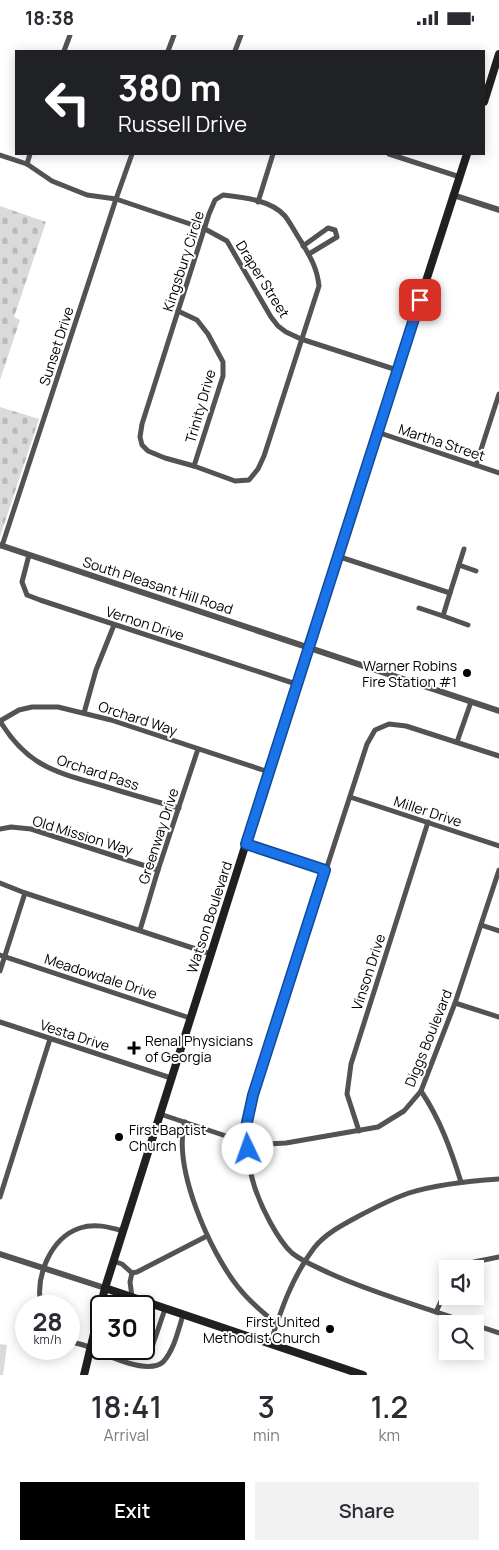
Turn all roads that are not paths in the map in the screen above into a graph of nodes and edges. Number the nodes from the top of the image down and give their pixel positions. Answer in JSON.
{"nodes":[{"id":1,"x":70,"y":35,"type":"edge"},
{"id":2,"x":174,"y":35,"type":"edge"},
{"id":3,"x":241,"y":35,"type":"edge"},
{"id":4,"x":64,"y":50,"type":"edge"},
{"id":5,"x":168,"y":50,"type":"edge"},
{"id":6,"x":235,"y":50,"type":"edge"},
{"id":7,"x":499,"y":54,"type":"edge"},
{"id":8,"x":485,"y":99,"type":"edge"},
{"id":9,"x":0,"y":155,"type":"edge"},
{"id":10,"x":30,"y":155,"type":"edge"},
{"id":11,"x":132,"y":155,"type":"edge"},
{"id":12,"x":274,"y":155,"type":"edge"},
{"id":13,"x":393,"y":155,"type":"edge"},
{"id":14,"x":467,"y":155,"type":"edge"},
{"id":15,"x":27,"y":164,"type":"junction"},
{"id":16,"x":460,"y":177,"type":"junction"},
{"id":17,"x":453,"y":195,"type":"junction"},
{"id":18,"x":116,"y":199,"type":"junction"},
{"id":19,"x":258,"y":202,"type":"junction"},
{"id":20,"x":499,"y":210,"type":"edge"},
{"id":21,"x":205,"y":229,"type":"junction"},
{"id":22,"x":303,"y":246,"type":"junction"},
{"id":23,"x":309,"y":254,"type":"junction"},
{"id":24,"x":178,"y":311,"type":"junction"},
{"id":25,"x":301,"y":339,"type":"junction"},
{"id":26,"x":398,"y":370,"type":"junction"},
{"id":27,"x":499,"y":394,"type":"edge"},
{"id":28,"x":377,"y":432,"type":"junction"},
{"id":29,"x":476,"y":465,"type":"junction"},
{"id":30,"x":194,"y":466,"type":"junction"},
{"id":31,"x":499,"y":473,"type":"edge"},
{"id":32,"x":1,"y":546,"type":"edge"},
{"id":33,"x":464,"y":549,"type":"dead end"},
{"id":34,"x":29,"y":555,"type":"junction"},
{"id":35,"x":337,"y":556,"type":"junction"},
{"id":36,"x":459,"y":565,"type":"junction"},
{"id":37,"x":476,"y":571,"type":"dead end"},
{"id":38,"x":450,"y":593,"type":"junction"},
{"id":39,"x":419,"y":608,"type":"dead end"},
{"id":40,"x":442,"y":616,"type":"junction"},
{"id":41,"x":114,"y":625,"type":"junction"},
{"id":42,"x":468,"y":625,"type":"dead end"},
{"id":43,"x":308,"y":648,"type":"junction"},
{"id":44,"x":296,"y":684,"type":"junction"},
{"id":45,"x":471,"y":703,"type":"junction"},
{"id":46,"x":498,"y":709,"type":"edge"},
{"id":47,"x":84,"y":713,"type":"junction"},
{"id":48,"x":0,"y":721,"type":"edge"},
{"id":49,"x":456,"y":742,"type":"junction"},
{"id":50,"x":198,"y":749,"type":"junction"},
{"id":51,"x":499,"y":756,"type":"edge"},
{"id":52,"x":269,"y":772,"type":"junction"},
{"id":53,"x":350,"y":797,"type":"junction"},
{"id":54,"x":179,"y":808,"type":"junction"},
{"id":55,"x":428,"y":822,"type":"junction"},
{"id":56,"x":0,"y":829,"type":"edge"},
{"id":57,"x":246,"y":844,"type":"junction"},
{"id":58,"x":499,"y":846,"type":"edge"},
{"id":59,"x":499,"y":869,"type":"edge"},
{"id":60,"x":158,"y":870,"type":"junction"},
{"id":61,"x":325,"y":870,"type":"junction"},
{"id":62,"x":0,"y":883,"type":"edge"},
{"id":63,"x":25,"y":893,"type":"junction"},
{"id":64,"x":481,"y":925,"type":"junction"},
{"id":65,"x":140,"y":930,"type":"junction"},
{"id":66,"x":499,"y":931,"type":"edge"},
{"id":67,"x":211,"y":954,"type":"junction"},
{"id":68,"x":2,"y":956,"type":"edge"},
{"id":69,"x":0,"y":971,"type":"edge"},
{"id":70,"x":455,"y":1003,"type":"junction"},
{"id":71,"x":499,"y":1017,"type":"edge"},
{"id":72,"x":190,"y":1018,"type":"junction"},
{"id":73,"x":0,"y":1022,"type":"edge"},
{"id":74,"x":50,"y":1039,"type":"junction"},
{"id":75,"x":171,"y":1079,"type":"junction"},
{"id":76,"x":421,"y":1091,"type":"junction"},
{"id":77,"x":160,"y":1114,"type":"junction"},
{"id":78,"x":185,"y":1122,"type":"junction"},
{"id":79,"x":358,"y":1131,"type":"junction"},
{"id":80,"x":247,"y":1143,"type":"junction"},
{"id":81,"x":499,"y":1179,"type":"edge"},
{"id":82,"x":461,"y":1182,"type":"junction"},
{"id":83,"x":0,"y":1197,"type":"edge"},
{"id":84,"x":123,"y":1231,"type":"junction"},
{"id":85,"x":207,"y":1236,"type":"junction"},
{"id":86,"x":0,"y":1254,"type":"edge"},
{"id":87,"x":499,"y":1257,"type":"edge"},
{"id":88,"x":484,"y":1260,"type":"edge"},
{"id":89,"x":113,"y":1261,"type":"junction"},
{"id":90,"x":305,"y":1261,"type":"junction"},
{"id":91,"x":44,"y":1268,"type":"junction"},
{"id":92,"x":132,"y":1273,"type":"junction"},
{"id":93,"x":105,"y":1288,"type":"junction"},
{"id":94,"x":40,"y":1295,"type":"edge"},
{"id":95,"x":104,"y":1295,"type":"edge"},
{"id":96,"x":126,"y":1295,"type":"edge"},
{"id":97,"x":132,"y":1295,"type":"edge"},
{"id":98,"x":155,"y":1305,"type":"edge"},
{"id":99,"x":439,"y":1305,"type":"edge"},
{"id":100,"x":165,"y":1309,"type":"junction"},
{"id":101,"x":436,"y":1312,"type":"junction"},
{"id":102,"x":183,"y":1315,"type":"junction"},
{"id":103,"x":446,"y":1315,"type":"edge"},
{"id":104,"x":277,"y":1324,"type":"junction"},
{"id":105,"x":484,"y":1328,"type":"edge"},
{"id":106,"x":499,"y":1333,"type":"edge"},
{"id":107,"x":155,"y":1338,"type":"edge"},
{"id":108,"x":270,"y":1344,"type":"junction"},
{"id":109,"x":90,"y":1356,"type":"edge"},
{"id":110,"x":118,"y":1360,"type":"edge"},
{"id":111,"x":345,"y":1372,"type":"edge"},
{"id":112,"x":84,"y":1375,"type":"edge"},
{"id":113,"x":363,"y":1375,"type":"edge"}],
"edges":[{"from":1,"to":4,"type":"street"},
{"from":2,"to":5,"type":"street"},
{"from":3,"to":6,"type":"street"},
{"from":7,"to":8,"type":"main road"},
{"from":9,"to":15,"type":"street","name":"Draper Street"},
{"from":10,"to":15,"type":"street"},
{"from":11,"to":18,"type":"street","name":"Sunset Drive"},
{"from":12,"to":19,"type":"street"},
{"from":13,"to":16,"type":"street"},
{"from":14,"to":16,"type":"main road","name":"Watson Boulevard"},
{"from":15,"to":18,"type":"street","name":"Draper Street"},
{"from":16,"to":17,"type":"main road","name":"Watson Boulevard"},
{"from":17,"to":20,"type":"street"},
{"from":17,"to":26,"type":"main road","name":"Watson Boulevard"},
{"from":18,"to":21,"type":"street","name":"Draper Street"},
{"from":18,"to":32,"type":"street","name":"Sunset Drive"},
{"from":19,"to":21,"type":"street","name":"Kingsbury Circle"},
{"from":19,"to":22,"type":"street","name":"Kingsbury Circle"},
{"from":21,"to":24,"type":"street","name":"Kingsbury Circle"},
{"from":21,"to":25,"type":"street","name":"Draper Street"},
{"from":22,"to":23,"type":"street","name":"Kingsbury Circle"},
{"from":22,"to":23,"type":"street"},
{"from":23,"to":25,"type":"street","name":"Kingsbury Circle"},
{"from":24,"to":30,"type":"street","name":"Trinity Drive"},
{"from":24,"to":30,"type":"street","name":"Kingsbury Circle"},
{"from":25,"to":26,"type":"street","name":"Draper Street"},
{"from":25,"to":30,"type":"street","name":"Kingsbury Circle"},
{"from":26,"to":28,"type":"main road","name":"Watson Boulevard"},
{"from":27,"to":29,"type":"street"},
{"from":28,"to":29,"type":"street","name":"Martha Street"},
{"from":28,"to":35,"type":"main road","name":"Watson Boulevard"},
{"from":29,"to":31,"type":"street","name":"Martha Street"},
{"from":32,"to":34,"type":"street","name":"South Pleasant Hill Road"},
{"from":33,"to":36,"type":"street"},
{"from":34,"to":41,"type":"street","name":"Vernon Drive"},
{"from":34,"to":43,"type":"street","name":"South Pleasant Hill Road"},
{"from":35,"to":38,"type":"street"},
{"from":35,"to":43,"type":"main road","name":"Watson Boulevard"},
{"from":36,"to":37,"type":"street"},
{"from":36,"to":38,"type":"street"},
{"from":38,"to":40,"type":"street"},
{"from":39,"to":40,"type":"street"},
{"from":40,"to":42,"type":"street"},
{"from":41,"to":44,"type":"street","name":"Vernon Drive"},
{"from":41,"to":47,"type":"street"},
{"from":43,"to":44,"type":"main road","name":"Watson Boulevard"},
{"from":43,"to":45,"type":"street","name":"South Pleasant Hill Road"},
{"from":44,"to":52,"type":"main road","name":"Watson Boulevard"},
{"from":45,"to":46,"type":"street","name":"South Pleasant Hill Road"},
{"from":45,"to":49,"type":"street"},
{"from":47,"to":48,"type":"street","name":"Orchard Way"},
{"from":47,"to":50,"type":"street","name":"Orchard Way"},
{"from":48,"to":54,"type":"street","name":"Orchard Pass"},
{"from":49,"to":51,"type":"street"},
{"from":49,"to":53,"type":"street"},
{"from":50,"to":52,"type":"street","name":"Orchard Way"},
{"from":50,"to":54,"type":"street","name":"Greenway Drive"},
{"from":52,"to":57,"type":"main road","name":"Watson Boulevard"},
{"from":53,"to":55,"type":"street","name":"Miller Drive"},
{"from":53,"to":61,"type":"street"},
{"from":54,"to":60,"type":"street","name":"Greenway Drive"},
{"from":55,"to":58,"type":"street","name":"Miller Drive"},
{"from":55,"to":79,"type":"street","name":"Vinson Drive"},
{"from":56,"to":60,"type":"street","name":"Old Mission Way"},
{"from":57,"to":61,"type":"street"},
{"from":57,"to":67,"type":"main road","name":"Watson Boulevard"},
{"from":59,"to":64,"type":"street","name":"Diggs Boulevard"},
{"from":60,"to":65,"type":"street","name":"Greenway Drive"},
{"from":61,"to":80,"type":"street"},
{"from":62,"to":63,"type":"street"},
{"from":63,"to":65,"type":"street"},
{"from":63,"to":68,"type":"street"},
{"from":64,"to":66,"type":"street"},
{"from":64,"to":70,"type":"street","name":"Diggs Boulevard"},
{"from":65,"to":67,"type":"street"},
{"from":67,"to":72,"type":"main road","name":"Watson Boulevard"},
{"from":68,"to":69,"type":"street"},
{"from":68,"to":72,"type":"street","name":"Meadowdale Drive"},
{"from":70,"to":71,"type":"street"},
{"from":70,"to":76,"type":"street","name":"Diggs Boulevard"},
{"from":72,"to":75,"type":"main road","name":"Watson Boulevard"},
{"from":73,"to":74,"type":"street","name":"Vesta Drive"},
{"from":74,"to":75,"type":"street","name":"Vesta Drive"},
{"from":74,"to":83,"type":"street"},
{"from":75,"to":77,"type":"main road","name":"Watson Boulevard"},
{"from":76,"to":79,"type":"street","name":"Diggs Boulevard"},
{"from":76,"to":82,"type":"street"},
{"from":77,"to":78,"type":"street","name":"Diggs Boulevard"},
{"from":77,"to":84,"type":"main road","name":"Watson Boulevard"},
{"from":78,"to":80,"type":"street","name":"Diggs Boulevard"},
{"from":78,"to":85,"type":"street"},
{"from":79,"to":80,"type":"street","name":"Diggs Boulevard"},
{"from":80,"to":90,"type":"street"},
{"from":81,"to":82,"type":"street"},
{"from":82,"to":90,"type":"street"},
{"from":84,"to":89,"type":"main road","name":"Watson Boulevard"},
{"from":84,"to":91,"type":"street"},
{"from":85,"to":92,"type":"street"},
{"from":85,"to":104,"type":"street"},
{"from":86,"to":91,"type":"street"},
{"from":87,"to":88,"type":"street"},
{"from":89,"to":92,"type":"street"},
{"from":89,"to":93,"type":"main road","name":"Watson Boulevard"},
{"from":90,"to":101,"type":"street"},
{"from":90,"to":104,"type":"street"},
{"from":91,"to":93,"type":"street"},
{"from":91,"to":94,"type":"street"},
{"from":92,"to":97,"type":"street"},
{"from":93,"to":95,"type":"main road","name":"Watson Boulevard"},
{"from":93,"to":96,"type":"main road"},
{"from":98,"to":100,"type":"main road"},
{"from":99,"to":101,"type":"street"},
{"from":100,"to":102,"type":"main road"},
{"from":100,"to":107,"type":"street"},
{"from":101,"to":103,"type":"street"},
{"from":102,"to":108,"type":"main road"},
{"from":102,"to":110,"type":"street"},
{"from":104,"to":108,"type":"street"},
{"from":105,"to":106,"type":"street"},
{"from":108,"to":111,"type":"main road"},
{"from":109,"to":112,"type":"main road","name":"Watson Boulevard"},
{"from":111,"to":113,"type":"main road"}]}
